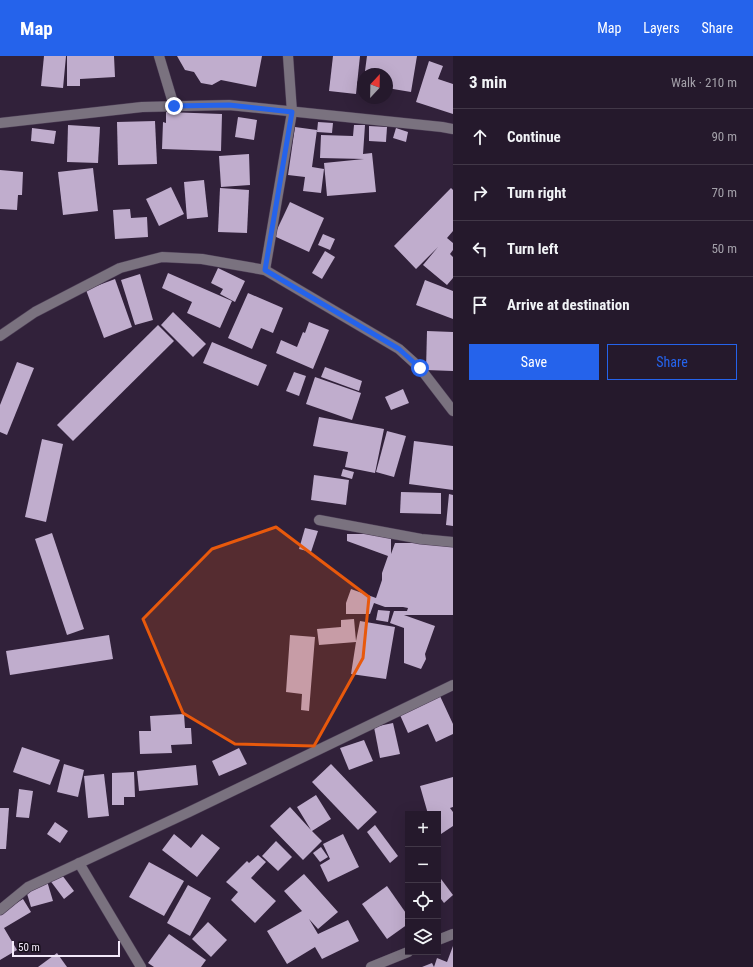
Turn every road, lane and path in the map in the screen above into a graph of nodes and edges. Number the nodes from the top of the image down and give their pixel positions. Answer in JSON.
{"nodes":[{"id":1,"x":159,"y":56,"type":"edge"},
{"id":2,"x":288,"y":56,"type":"edge"},
{"id":3,"x":174,"y":106,"type":"junction"},
{"id":4,"x":292,"y":112,"type":"junction"},
{"id":5,"x":0,"y":123,"type":"edge"},
{"id":6,"x":453,"y":129,"type":"edge"},
{"id":7,"x":265,"y":270,"type":"junction"},
{"id":8,"x":0,"y":336,"type":"edge"},
{"id":9,"x":453,"y":411,"type":"edge"},
{"id":10,"x":319,"y":520,"type":"dead end"},
{"id":11,"x":453,"y":542,"type":"edge"},
{"id":12,"x":453,"y":685,"type":"edge"},
{"id":13,"x":79,"y":863,"type":"junction"},
{"id":14,"x":0,"y":910,"type":"edge"},
{"id":15,"x":453,"y":934,"type":"edge"},
{"id":16,"x":441,"y":939,"type":"edge"},
{"id":17,"x":405,"y":953,"type":"edge"},
{"id":18,"x":141,"y":967,"type":"edge"},
{"id":19,"x":371,"y":967,"type":"edge"}],
"edges":[{"from":1,"to":3,"type":"street"},
{"from":2,"to":4,"type":"street"},
{"from":3,"to":4,"type":"street"},
{"from":3,"to":5,"type":"street"},
{"from":4,"to":6,"type":"street"},
{"from":4,"to":7,"type":"street"},
{"from":7,"to":8,"type":"street"},
{"from":7,"to":9,"type":"street"},
{"from":10,"to":11,"type":"street"},
{"from":12,"to":13,"type":"street"},
{"from":13,"to":14,"type":"street"},
{"from":13,"to":18,"type":"street"},
{"from":15,"to":16,"type":"street"},
{"from":17,"to":19,"type":"street"}]}
